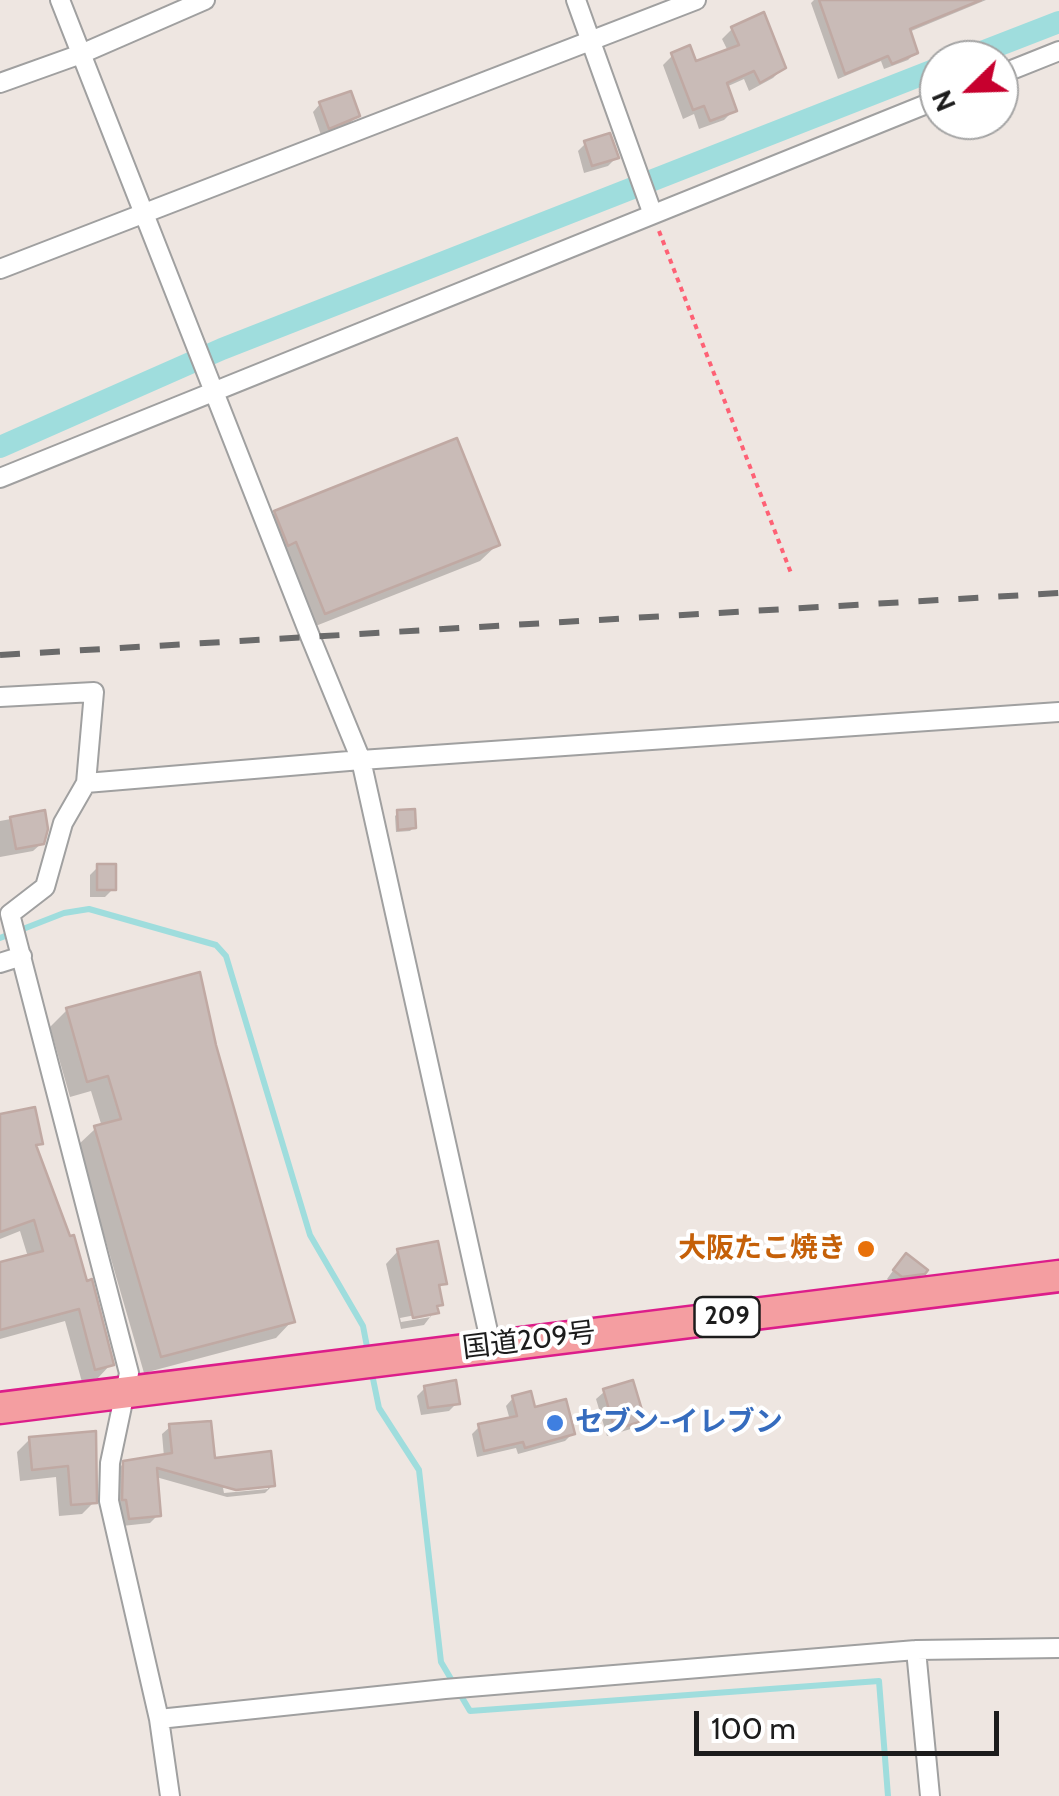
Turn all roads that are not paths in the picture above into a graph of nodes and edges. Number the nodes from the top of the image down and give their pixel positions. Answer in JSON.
{"nodes":[{"id":1,"x":60,"y":0,"type":"edge"},
{"id":2,"x":205,"y":0,"type":"edge"},
{"id":3,"x":576,"y":0,"type":"edge"},
{"id":4,"x":696,"y":0,"type":"edge"},
{"id":5,"x":592,"y":40,"type":"junction"},
{"id":6,"x":1059,"y":52,"type":"edge"},
{"id":7,"x":81,"y":54,"type":"junction"},
{"id":8,"x":1019,"y":67,"type":"edge"},
{"id":9,"x":0,"y":84,"type":"edge"},
{"id":10,"x":919,"y":107,"type":"edge"},
{"id":11,"x":652,"y":212,"type":"junction"},
{"id":12,"x":144,"y":214,"type":"junction"},
{"id":13,"x":0,"y":270,"type":"edge"},
{"id":14,"x":214,"y":392,"type":"junction"},
{"id":15,"x":0,"y":478,"type":"edge"},
{"id":16,"x":0,"y":698,"type":"edge"},
{"id":17,"x":1059,"y":712,"type":"edge"},
{"id":18,"x":361,"y":760,"type":"junction"},
{"id":19,"x":86,"y":783,"type":"junction"},
{"id":20,"x":7,"y":918,"type":"edge"},
{"id":21,"x":21,"y":950,"type":"junction"},
{"id":22,"x":0,"y":964,"type":"edge"},
{"id":23,"x":1059,"y":1276,"type":"edge"},
{"id":24,"x":491,"y":1346,"type":"junction"},
{"id":25,"x":127,"y":1392,"type":"junction"},
{"id":26,"x":0,"y":1408,"type":"edge"},
{"id":27,"x":1059,"y":1648,"type":"edge"},
{"id":28,"x":916,"y":1650,"type":"junction"},
{"id":29,"x":159,"y":1719,"type":"junction"},
{"id":30,"x":170,"y":1796,"type":"edge"},
{"id":31,"x":930,"y":1796,"type":"edge"}],
"edges":[{"from":1,"to":7,"type":"street"},
{"from":2,"to":7,"type":"street"},
{"from":3,"to":5,"type":"street"},
{"from":4,"to":5,"type":"street"},
{"from":5,"to":11,"type":"street"},
{"from":5,"to":12,"type":"street"},
{"from":6,"to":8,"type":"street"},
{"from":7,"to":9,"type":"street"},
{"from":7,"to":12,"type":"street"},
{"from":10,"to":11,"type":"street"},
{"from":11,"to":14,"type":"street"},
{"from":12,"to":13,"type":"street"},
{"from":12,"to":14,"type":"street"},
{"from":14,"to":15,"type":"street"},
{"from":14,"to":18,"type":"street"},
{"from":16,"to":19,"type":"street"},
{"from":17,"to":18,"type":"street"},
{"from":18,"to":19,"type":"street"},
{"from":18,"to":24,"type":"street"},
{"from":19,"to":20,"type":"street"},
{"from":20,"to":21,"type":"street"},
{"from":21,"to":22,"type":"street"},
{"from":21,"to":25,"type":"street"},
{"from":23,"to":24,"type":"highway","name":"国道209号","number":"209"},
{"from":24,"to":25,"type":"highway","name":"国道209号","number":"209"},
{"from":25,"to":26,"type":"highway","name":"国道209号","number":"209"},
{"from":25,"to":29,"type":"street"},
{"from":27,"to":28,"type":"street"},
{"from":28,"to":29,"type":"street"},
{"from":28,"to":31,"type":"street"},
{"from":29,"to":30,"type":"street"}]}
